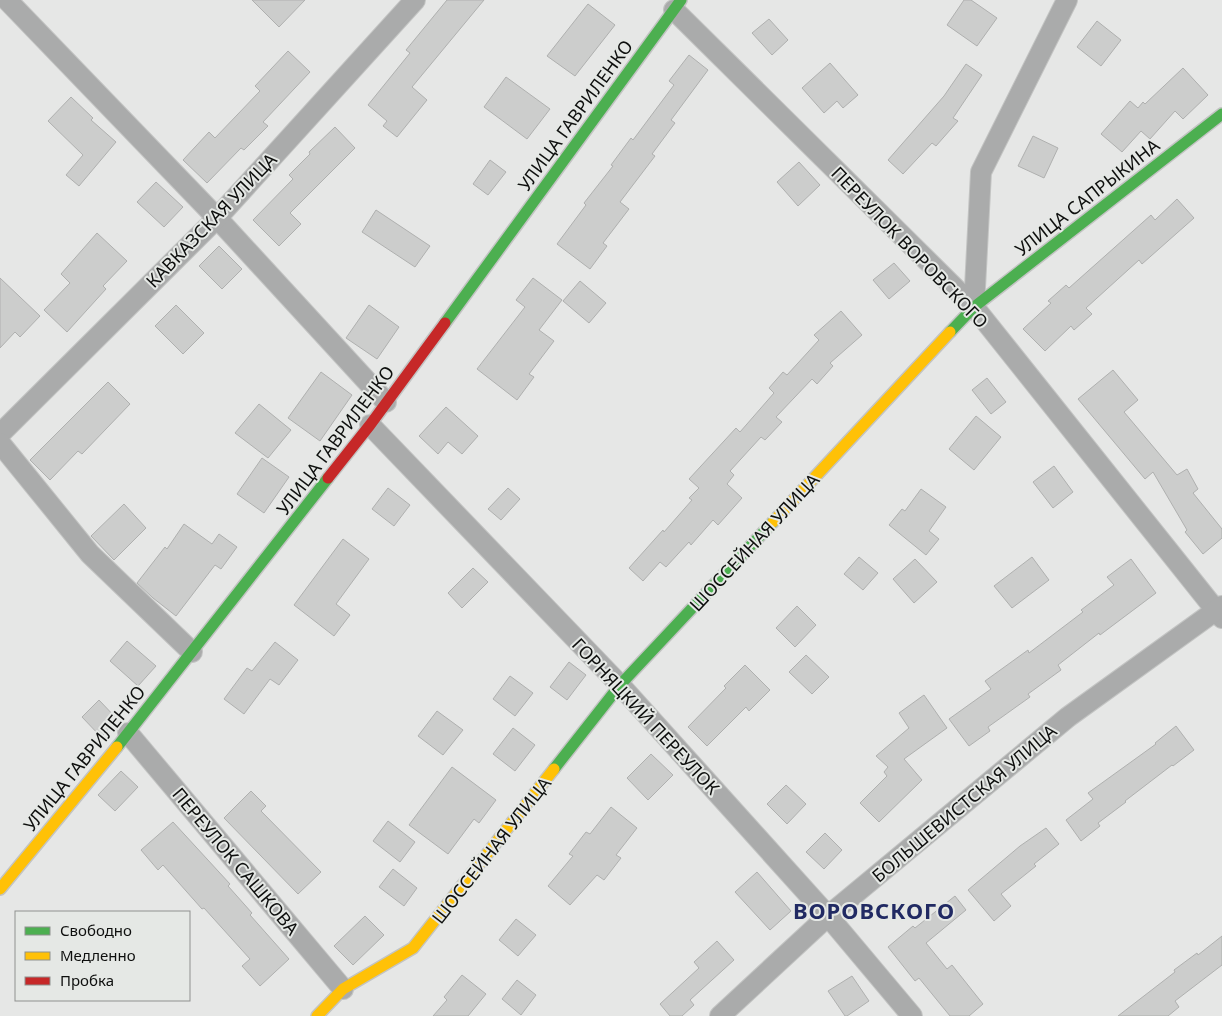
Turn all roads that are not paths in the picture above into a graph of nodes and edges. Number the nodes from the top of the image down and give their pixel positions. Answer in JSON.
{"nodes":[{"id":1,"x":7,"y":0,"type":"edge"},
{"id":2,"x":415,"y":0,"type":"edge"},
{"id":3,"x":1067,"y":0,"type":"edge"},
{"id":4,"x":677,"y":5,"type":"edge"},
{"id":5,"x":1222,"y":114,"type":"edge"},
{"id":6,"x":217,"y":218,"type":"junction"},
{"id":7,"x":974,"y":307,"type":"junction"},
{"id":8,"x":386,"y":402,"type":"junction"},
{"id":9,"x":370,"y":425,"type":"junction"},
{"id":10,"x":0,"y":434,"type":"edge"},
{"id":11,"x":0,"y":443,"type":"edge"},
{"id":12,"x":1220,"y":612,"type":"edge"},
{"id":13,"x":192,"y":652,"type":"junction"},
{"id":14,"x":620,"y":685,"type":"junction"},
{"id":15,"x":128,"y":733,"type":"junction"},
{"id":16,"x":0,"y":889,"type":"edge"},
{"id":17,"x":828,"y":916,"type":"junction"},
{"id":18,"x":344,"y":989,"type":"junction"},
{"id":19,"x":317,"y":1016,"type":"edge"},
{"id":20,"x":720,"y":1016,"type":"edge"},
{"id":21,"x":912,"y":1016,"type":"edge"}],
"edges":[{"from":1,"to":6,"type":"street"},
{"from":2,"to":6,"type":"street","name":"КАВКАЗСКАЯ УЛИЦА"},
{"from":3,"to":7,"type":"street"},
{"from":4,"to":7,"type":"street","name":"ПЕРЕУЛОК ВОРОВСКОГО"},
{"from":4,"to":8,"type":"street","name":"УЛИЦА ГАВРИЛЕНКО"},
{"from":5,"to":7,"type":"street","name":"УЛИЦА САПРЫКИНА"},
{"from":6,"to":8,"type":"street"},
{"from":6,"to":10,"type":"street","name":"КАВКАЗСКАЯ УЛИЦА"},
{"from":7,"to":12,"type":"street","name":"ПЕРЕУЛОК ВОРОВСКОГО"},
{"from":7,"to":14,"type":"street","name":"ШОССЕЙНАЯ УЛИЦА"},
{"from":8,"to":9,"type":"street","name":"УЛИЦА ГАВРИЛЕНКО"},
{"from":9,"to":13,"type":"street","name":"УЛИЦА ГАВРИЛЕНКО"},
{"from":9,"to":14,"type":"street","name":"ГОРНЯЦКИЙ ПЕРЕУЛОК"},
{"from":11,"to":13,"type":"street"},
{"from":12,"to":17,"type":"street","name":"БОЛЬШЕВИСТСКАЯ УЛИЦА"},
{"from":13,"to":15,"type":"street","name":"УЛИЦА ГАВРИЛЕНКО"},
{"from":14,"to":17,"type":"street","name":"ГОРНЯЦКИЙ ПЕРЕУЛОК"},
{"from":14,"to":18,"type":"street","name":"ШОССЕЙНАЯ УЛИЦА"},
{"from":15,"to":16,"type":"street","name":"УЛИЦА ГАВРИЛЕНКО"},
{"from":15,"to":18,"type":"street","name":"ПЕРЕУЛОК САШКОВА"},
{"from":17,"to":20,"type":"street","name":"БОЛЬШЕВИСТСКАЯ УЛИЦА"},
{"from":17,"to":21,"type":"street","name":"ГОРНЯЦКИЙ ПЕРЕУЛОК"},
{"from":18,"to":19,"type":"street","name":"ШОССЕЙНАЯ УЛИЦА"}]}
